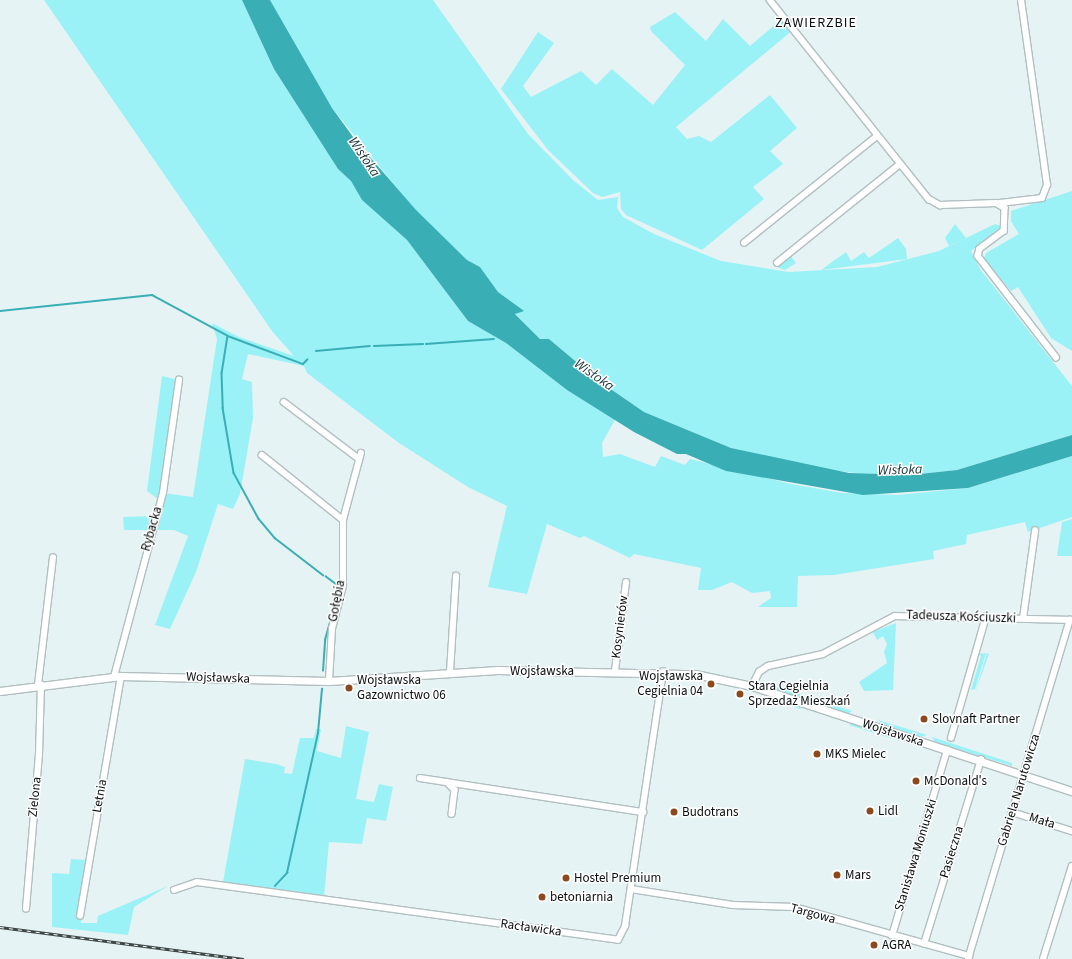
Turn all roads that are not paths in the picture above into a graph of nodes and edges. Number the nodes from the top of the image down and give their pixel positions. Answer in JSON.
{"nodes":[{"id":1,"x":770,"y":0,"type":"edge"},
{"id":2,"x":1021,"y":0,"type":"edge"},
{"id":3,"x":877,"y":136,"type":"junction"},
{"id":4,"x":900,"y":164,"type":"junction"},
{"id":5,"x":996,"y":203,"type":"junction"},
{"id":6,"x":1011,"y":204,"type":"junction"},
{"id":7,"x":1005,"y":208,"type":"junction"},
{"id":8,"x":744,"y":243,"type":"dead end"},
{"id":9,"x":777,"y":263,"type":"dead end"},
{"id":10,"x":1056,"y":357,"type":"dead end"},
{"id":11,"x":179,"y":380,"type":"dead end"},
{"id":12,"x":284,"y":402,"type":"dead end"},
{"id":13,"x":262,"y":455,"type":"dead end"},
{"id":14,"x":343,"y":520,"type":"junction"},
{"id":15,"x":1035,"y":531,"type":"dead end"},
{"id":16,"x":53,"y":558,"type":"dead end"},
{"id":17,"x":456,"y":576,"type":"dead end"},
{"id":18,"x":626,"y":583,"type":"dead end"},
{"id":19,"x":986,"y":617,"type":"junction"},
{"id":20,"x":1023,"y":619,"type":"junction"},
{"id":21,"x":1071,"y":620,"type":"edge"},
{"id":22,"x":615,"y":671,"type":"junction"},
{"id":23,"x":450,"y":672,"type":"junction"},
{"id":24,"x":663,"y":672,"type":"junction"},
{"id":25,"x":118,"y":676,"type":"junction"},
{"id":26,"x":329,"y":681,"type":"junction"},
{"id":27,"x":39,"y":685,"type":"junction"},
{"id":28,"x":752,"y":686,"type":"junction"},
{"id":29,"x":0,"y":691,"type":"edge"},
{"id":30,"x":950,"y":738,"type":"dead end"},
{"id":31,"x":947,"y":750,"type":"junction"},
{"id":32,"x":981,"y":760,"type":"junction"},
{"id":33,"x":1024,"y":774,"type":"junction"},
{"id":34,"x":420,"y":778,"type":"dead end"},
{"id":35,"x":447,"y":782,"type":"junction"},
{"id":36,"x":1070,"y":789,"type":"edge"},
{"id":37,"x":643,"y":812,"type":"junction"},
{"id":38,"x":1012,"y":812,"type":"junction"},
{"id":39,"x":452,"y":814,"type":"dead end"},
{"id":40,"x":1072,"y":831,"type":"edge"},
{"id":41,"x":1072,"y":866,"type":"edge"},
{"id":42,"x":631,"y":889,"type":"junction"},
{"id":43,"x":174,"y":890,"type":"dead end"},
{"id":44,"x":26,"y":909,"type":"dead end"},
{"id":45,"x":80,"y":916,"type":"dead end"},
{"id":46,"x":892,"y":936,"type":"junction"},
{"id":47,"x":924,"y":944,"type":"junction"},
{"id":48,"x":968,"y":957,"type":"edge"},
{"id":49,"x":1043,"y":959,"type":"edge"}],
"edges":[{"from":1,"to":3,"type":"street"},
{"from":2,"to":6,"type":"street"},
{"from":3,"to":4,"type":"street"},
{"from":3,"to":8,"type":"street"},
{"from":4,"to":5,"type":"street"},
{"from":4,"to":9,"type":"street"},
{"from":5,"to":6,"type":"street"},
{"from":5,"to":7,"type":"street"},
{"from":6,"to":7,"type":"street"},
{"from":7,"to":10,"type":"street"},
{"from":11,"to":25,"type":"street","name":"Rybacka"},
{"from":12,"to":14,"type":"street","name":"Gołębia"},
{"from":13,"to":14,"type":"street"},
{"from":14,"to":26,"type":"street","name":"Gołębia"},
{"from":15,"to":20,"type":"street"},
{"from":16,"to":27,"type":"street","name":"Zielona"},
{"from":17,"to":23,"type":"street"},
{"from":18,"to":22,"type":"street","name":"Kosynierów"},
{"from":19,"to":20,"type":"street","name":"Tadeusza Kościuszki"},
{"from":19,"to":28,"type":"street","name":"Tadeusza Kościuszki"},
{"from":19,"to":30,"type":"street"},
{"from":20,"to":21,"type":"street","name":"Tadeusza Kościuszki"},
{"from":21,"to":33,"type":"street","name":"Gabriela Narutowicza"},
{"from":22,"to":23,"type":"street","name":"Wojsławska"},
{"from":22,"to":24,"type":"street","name":"Wojsławska"},
{"from":23,"to":26,"type":"street","name":"Wojsławska"},
{"from":24,"to":28,"type":"street","name":"Wojsławska"},
{"from":24,"to":37,"type":"street","name":"Racławicka"},
{"from":25,"to":26,"type":"street","name":"Wojsławska"},
{"from":25,"to":27,"type":"street","name":"Wojsławska"},
{"from":25,"to":45,"type":"street","name":"Letnia"},
{"from":27,"to":29,"type":"street","name":"Wojsławska"},
{"from":27,"to":44,"type":"street","name":"Zielona"},
{"from":28,"to":31,"type":"street","name":"Wojsławska"},
{"from":31,"to":32,"type":"street","name":"Wojsławska"},
{"from":31,"to":46,"type":"street","name":"Stanisława Moniuszki"},
{"from":32,"to":33,"type":"street","name":"Wojsławska"},
{"from":32,"to":47,"type":"street","name":"Pasieczna"},
{"from":33,"to":36,"type":"street","name":"Wojsławska"},
{"from":33,"to":38,"type":"street","name":"Gabriela Narutowicza"},
{"from":34,"to":35,"type":"street"},
{"from":35,"to":37,"type":"street"},
{"from":35,"to":39,"type":"street"},
{"from":37,"to":42,"type":"street","name":"Racławicka"},
{"from":38,"to":40,"type":"street","name":"Mała"},
{"from":38,"to":48,"type":"street","name":"Gabriela Narutowicza"},
{"from":41,"to":49,"type":"street"},
{"from":42,"to":43,"type":"street","name":"Racławicka"},
{"from":42,"to":46,"type":"street","name":"Targowa"},
{"from":46,"to":47,"type":"street","name":"Targowa"},
{"from":47,"to":48,"type":"street","name":"Targowa"}]}
